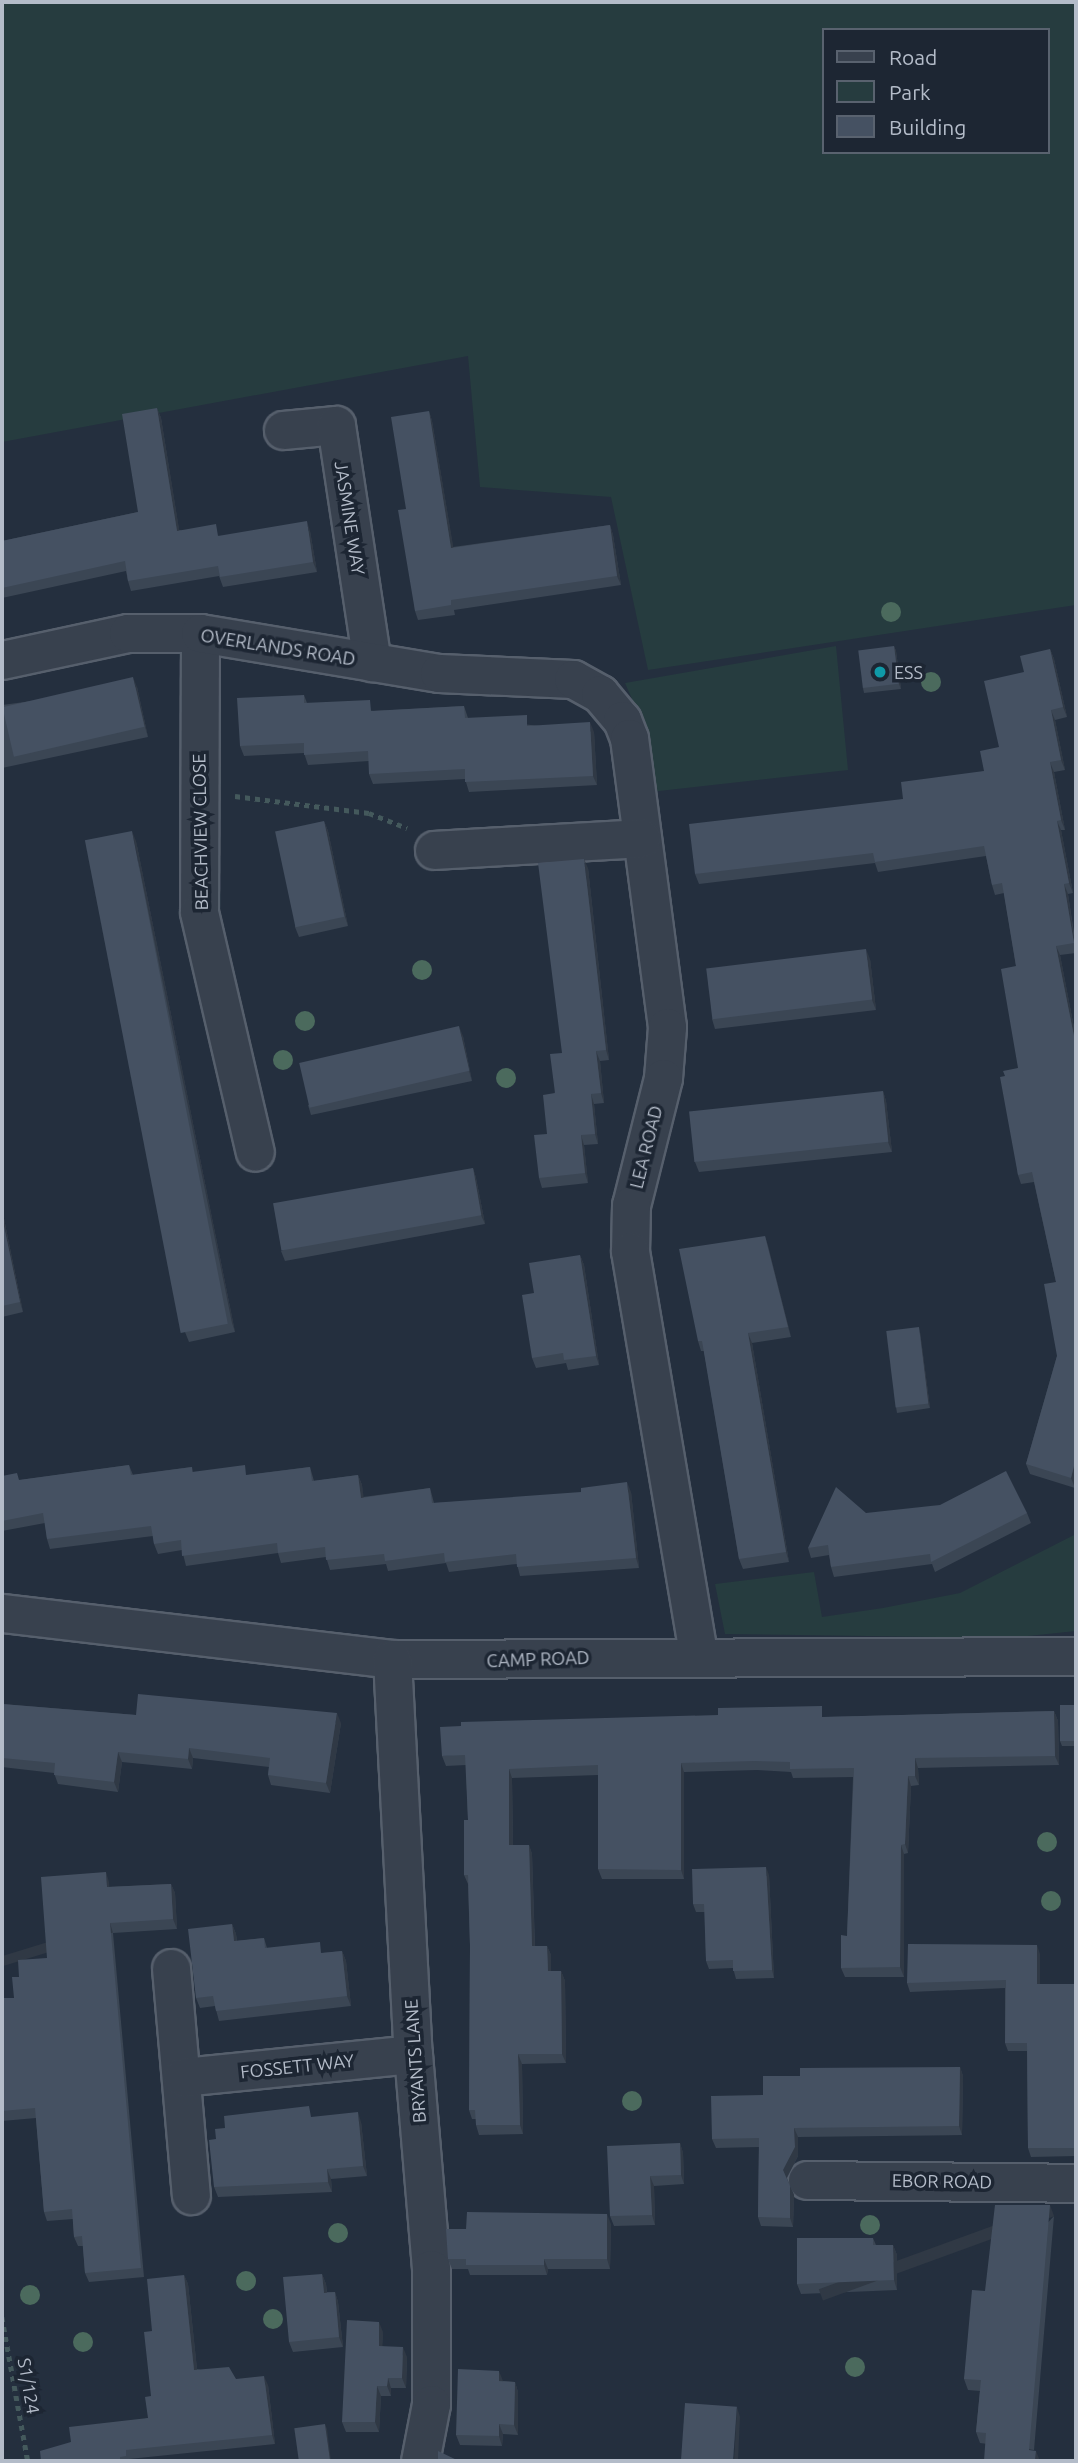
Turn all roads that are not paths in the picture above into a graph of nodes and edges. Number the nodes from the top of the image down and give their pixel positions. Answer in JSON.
{"nodes":[{"id":1,"x":284,"y":430,"type":"dead end"},
{"id":2,"x":200,"y":633,"type":"junction"},
{"id":3,"x":2,"y":660,"type":"edge"},
{"id":4,"x":372,"y":662,"type":"junction"},
{"id":5,"x":556,"y":675,"type":"joint"},
{"id":6,"x":642,"y":838,"type":"junction"},
{"id":7,"x":434,"y":850,"type":"road end"},
{"id":8,"x":255,"y":1152,"type":"dead end"},
{"id":9,"x":2,"y":1613,"type":"edge"},
{"id":10,"x":698,"y":1654,"type":"junction"},
{"id":11,"x":1072,"y":1655,"type":"edge"},
{"id":12,"x":392,"y":1660,"type":"junction"},
{"id":13,"x":171,"y":1968,"type":"dead end"},
{"id":14,"x":413,"y":2054,"type":"junction"},
{"id":15,"x":182,"y":2077,"type":"junction"},
{"id":16,"x":807,"y":2180,"type":"dead end"},
{"id":17,"x":1076,"y":2183,"type":"edge"},
{"id":18,"x":191,"y":2195,"type":"dead end"},
{"id":19,"x":420,"y":2461,"type":"edge"}],
"edges":[{"from":1,"to":4,"type":"street","name":"JASMINE WAY"},
{"from":2,"to":3,"type":"street","name":"OVERLANDS ROAD"},
{"from":2,"to":4,"type":"street","name":"OVERLANDS ROAD"},
{"from":2,"to":8,"type":"street","name":"BEACHVIEW CLOSE"},
{"from":4,"to":5,"type":"street","name":"OVERLANDS ROAD"},
{"from":5,"to":6,"type":"street","name":"LEA ROAD"},
{"from":6,"to":7,"type":"street"},
{"from":6,"to":10,"type":"street","name":"LEA ROAD"},
{"from":9,"to":12,"type":"street","name":"CAMP ROAD"},
{"from":10,"to":11,"type":"street","name":"CAMP ROAD"},
{"from":10,"to":12,"type":"street","name":"CAMP ROAD"},
{"from":12,"to":14,"type":"street","name":"BRYANTS LANE"},
{"from":13,"to":15,"type":"street"},
{"from":14,"to":15,"type":"street","name":"FOSSETT WAY"},
{"from":14,"to":19,"type":"street","name":"BRYANTS LANE"},
{"from":15,"to":18,"type":"street"},
{"from":16,"to":17,"type":"street","name":"EBOR ROAD"}]}
